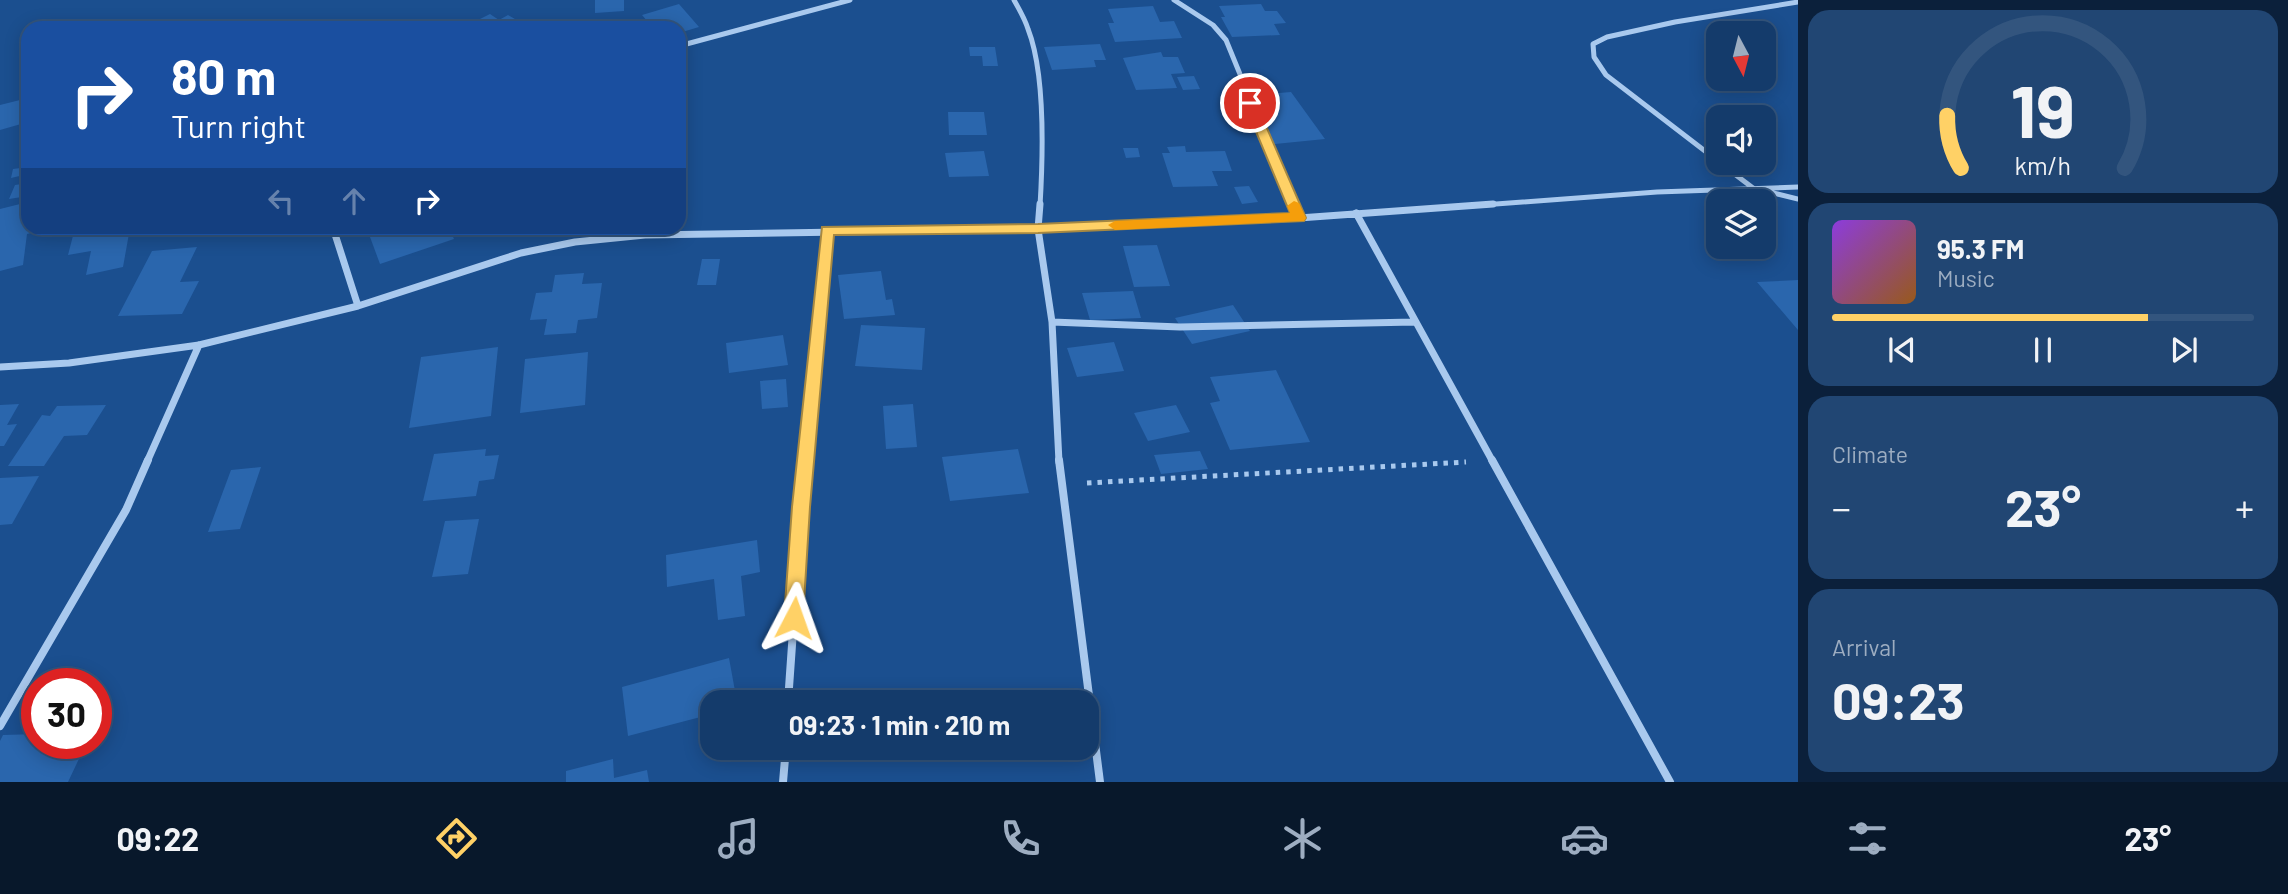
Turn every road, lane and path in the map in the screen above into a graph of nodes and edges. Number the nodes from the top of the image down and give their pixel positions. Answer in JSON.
{"nodes":[{"id":1,"x":850,"y":0,"type":"edge"},
{"id":2,"x":1014,"y":0,"type":"edge"},
{"id":3,"x":1174,"y":0,"type":"edge"},
{"id":4,"x":1798,"y":2,"type":"edge"},
{"id":5,"x":686,"y":44,"type":"edge"},
{"id":6,"x":1706,"y":152,"type":"edge"},
{"id":7,"x":1736,"y":175,"type":"edge"},
{"id":8,"x":1798,"y":187,"type":"edge"},
{"id":9,"x":1754,"y":188,"type":"junction"},
{"id":10,"x":1798,"y":200,"type":"edge"},
{"id":11,"x":1356,"y":213,"type":"junction"},
{"id":12,"x":1299,"y":218,"type":"junction"},
{"id":13,"x":1038,"y":229,"type":"junction"},
{"id":14,"x":827,"y":230,"type":"junction"},
{"id":15,"x":686,"y":234,"type":"edge"},
{"id":16,"x":335,"y":235,"type":"edge"},
{"id":17,"x":645,"y":235,"type":"edge"},
{"id":18,"x":358,"y":306,"type":"junction"},
{"id":19,"x":1052,"y":322,"type":"junction"},
{"id":20,"x":1415,"y":322,"type":"junction"},
{"id":21,"x":199,"y":345,"type":"junction"},
{"id":22,"x":0,"y":367,"type":"edge"},
{"id":23,"x":1492,"y":461,"type":"junction"},
{"id":24,"x":1060,"y":484,"type":"junction"},
{"id":25,"x":789,"y":690,"type":"edge"},
{"id":26,"x":0,"y":726,"type":"edge"},
{"id":27,"x":785,"y":760,"type":"edge"},
{"id":28,"x":783,"y":782,"type":"edge"},
{"id":29,"x":1100,"y":782,"type":"edge"},
{"id":30,"x":1670,"y":782,"type":"edge"}],
"edges":[{"from":1,"to":5,"type":"street"},
{"from":2,"to":13,"type":"street"},
{"from":3,"to":12,"type":"street"},
{"from":4,"to":6,"type":"street"},
{"from":7,"to":9,"type":"street"},
{"from":8,"to":9,"type":"street"},
{"from":9,"to":10,"type":"street"},
{"from":9,"to":11,"type":"street"},
{"from":11,"to":12,"type":"street"},
{"from":11,"to":20,"type":"street"},
{"from":12,"to":13,"type":"street"},
{"from":13,"to":14,"type":"street"},
{"from":13,"to":19,"type":"street"},
{"from":14,"to":15,"type":"street"},
{"from":14,"to":25,"type":"street"},
{"from":16,"to":18,"type":"street"},
{"from":17,"to":18,"type":"street"},
{"from":18,"to":21,"type":"street"},
{"from":19,"to":20,"type":"street"},
{"from":19,"to":24,"type":"street"},
{"from":20,"to":23,"type":"street"},
{"from":21,"to":22,"type":"street"},
{"from":21,"to":26,"type":"street"},
{"from":23,"to":24,"type":"path"},
{"from":23,"to":30,"type":"street"},
{"from":24,"to":29,"type":"street"},
{"from":27,"to":28,"type":"street"}]}
